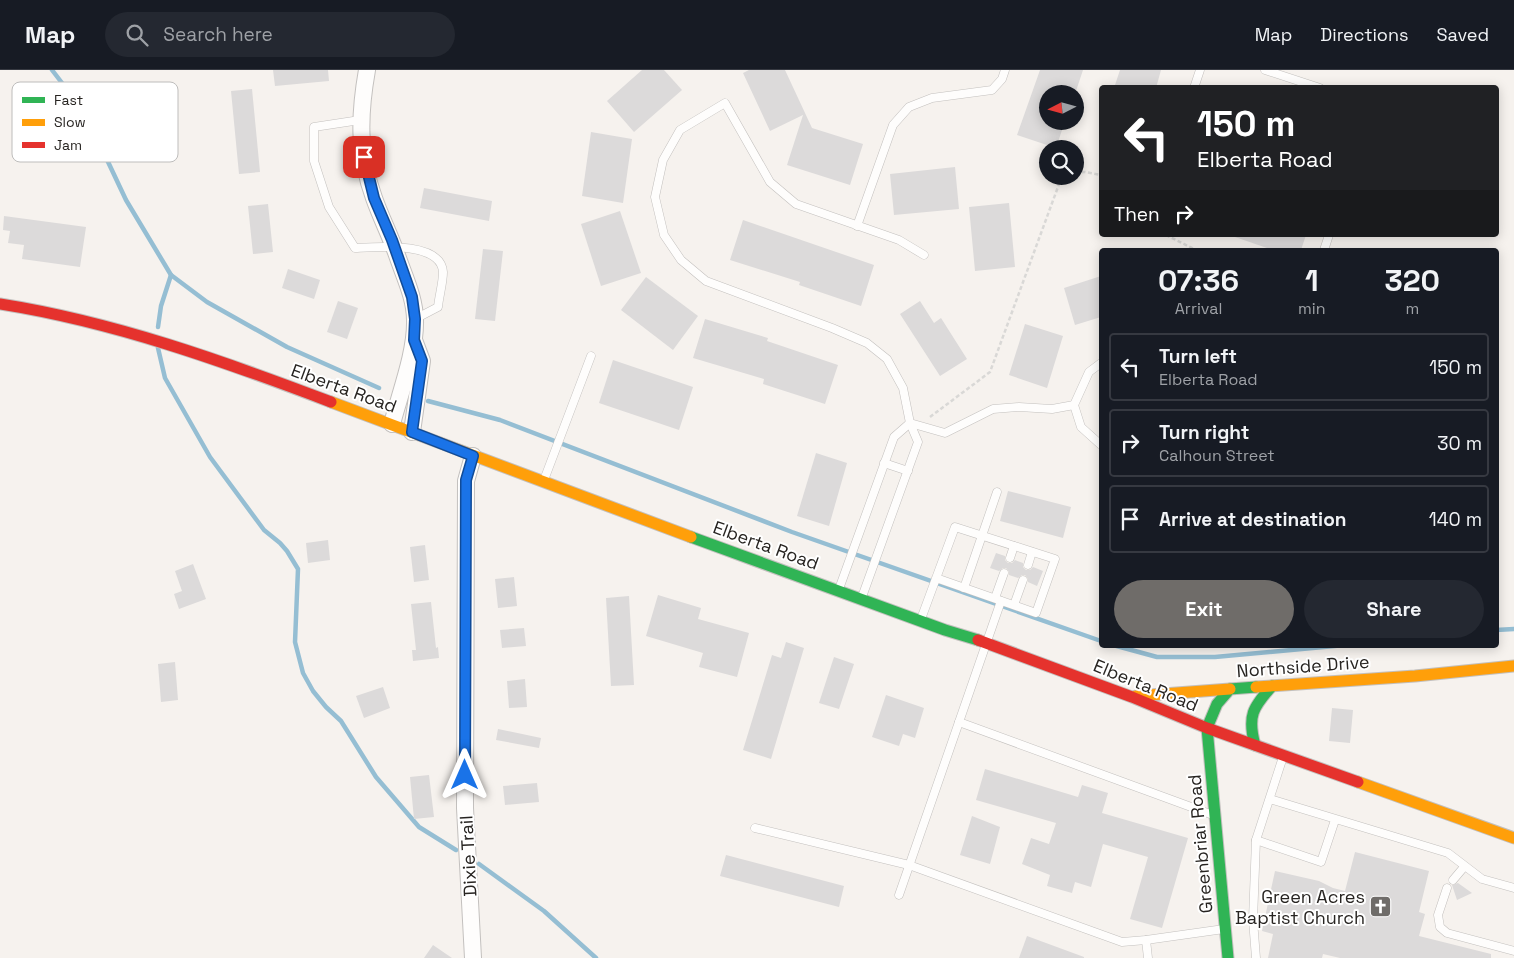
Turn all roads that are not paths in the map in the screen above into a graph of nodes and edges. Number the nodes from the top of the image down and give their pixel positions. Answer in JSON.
{"nodes":[{"id":1,"x":367,"y":70,"type":"edge"},
{"id":2,"x":1005,"y":70,"type":"edge"},
{"id":3,"x":1200,"y":70,"type":"edge"},
{"id":4,"x":1266,"y":70,"type":"edge"},
{"id":5,"x":1195,"y":85,"type":"edge"},
{"id":6,"x":1311,"y":85,"type":"edge"},
{"id":7,"x":360,"y":120,"type":"junction"},
{"id":8,"x":857,"y":226,"type":"junction"},
{"id":9,"x":394,"y":246,"type":"junction"},
{"id":10,"x":924,"y":255,"type":"dead end"},
{"id":11,"x":0,"y":304,"type":"edge"},
{"id":12,"x":415,"y":319,"type":"junction"},
{"id":13,"x":414,"y":340,"type":"junction"},
{"id":14,"x":591,"y":356,"type":"dead end"},
{"id":15,"x":1099,"y":364,"type":"edge"},
{"id":16,"x":1074,"y":405,"type":"junction"},
{"id":17,"x":910,"y":423,"type":"junction"},
{"id":18,"x":392,"y":424,"type":"junction"},
{"id":19,"x":412,"y":432,"type":"junction"},
{"id":20,"x":1099,"y":443,"type":"edge"},
{"id":21,"x":473,"y":456,"type":"junction"},
{"id":22,"x":884,"y":463,"type":"junction"},
{"id":23,"x":908,"y":471,"type":"junction"},
{"id":24,"x":543,"y":482,"type":"junction"},
{"id":25,"x":997,"y":492,"type":"dead end"},
{"id":26,"x":983,"y":536,"type":"junction"},
{"id":27,"x":1014,"y":546,"type":"junction"},
{"id":28,"x":1032,"y":552,"type":"junction"},
{"id":29,"x":1010,"y":558,"type":"dead end"},
{"id":30,"x":1028,"y":565,"type":"dead end"},
{"id":31,"x":1004,"y":573,"type":"dead end"},
{"id":32,"x":936,"y":578,"type":"junction"},
{"id":33,"x":1023,"y":580,"type":"dead end"},
{"id":34,"x":964,"y":588,"type":"junction"},
{"id":35,"x":838,"y":591,"type":"junction"},
{"id":36,"x":861,"y":599,"type":"junction"},
{"id":37,"x":998,"y":599,"type":"junction"},
{"id":38,"x":1014,"y":605,"type":"junction"},
{"id":39,"x":920,"y":621,"type":"junction"},
{"id":40,"x":987,"y":643,"type":"junction"},
{"id":41,"x":1514,"y":666,"type":"edge"},
{"id":42,"x":1272,"y":686,"type":"junction"},
{"id":43,"x":1230,"y":689,"type":"junction"},
{"id":44,"x":1132,"y":697,"type":"junction"},
{"id":45,"x":959,"y":722,"type":"junction"},
{"id":46,"x":1207,"y":728,"type":"junction"},
{"id":47,"x":1255,"y":745,"type":"junction"},
{"id":48,"x":1283,"y":756,"type":"junction"},
{"id":49,"x":1270,"y":799,"type":"junction"},
{"id":50,"x":1215,"y":816,"type":"junction"},
{"id":51,"x":1335,"y":820,"type":"junction"},
{"id":52,"x":755,"y":828,"type":"dead end"},
{"id":53,"x":1514,"y":838,"type":"edge"},
{"id":54,"x":1256,"y":840,"type":"junction"},
{"id":55,"x":910,"y":866,"type":"junction"},
{"id":56,"x":1464,"y":867,"type":"junction"},
{"id":57,"x":1453,"y":880,"type":"dead end"},
{"id":58,"x":1447,"y":888,"type":"dead end"},
{"id":59,"x":1514,"y":888,"type":"edge"},
{"id":60,"x":899,"y":895,"type":"dead end"},
{"id":61,"x":1226,"y":929,"type":"junction"},
{"id":62,"x":1146,"y":940,"type":"junction"},
{"id":63,"x":1514,"y":952,"type":"edge"},
{"id":64,"x":473,"y":958,"type":"edge"},
{"id":65,"x":1148,"y":958,"type":"edge"},
{"id":66,"x":1228,"y":958,"type":"edge"},
{"id":67,"x":1256,"y":958,"type":"edge"},
{"id":68,"x":1513,"y":958,"type":"edge"}],
"edges":[{"from":1,"to":7,"type":"street"},
{"from":2,"to":8,"type":"lane"},
{"from":3,"to":5,"type":"lane"},
{"from":4,"to":6,"type":"lane"},
{"from":7,"to":9,"type":"street"},
{"from":7,"to":9,"type":"lane"},
{"from":8,"to":10,"type":"lane"},
{"from":8,"to":17,"type":"lane"},
{"from":9,"to":12,"type":"street"},
{"from":9,"to":12,"type":"lane"},
{"from":11,"to":18,"type":"street","name":"Elberta Road"},
{"from":12,"to":13,"type":"street"},
{"from":13,"to":18,"type":"street"},
{"from":13,"to":19,"type":"street"},
{"from":14,"to":24,"type":"lane"},
{"from":15,"to":16,"type":"lane"},
{"from":16,"to":17,"type":"lane"},
{"from":16,"to":20,"type":"lane"},
{"from":17,"to":22,"type":"lane"},
{"from":17,"to":23,"type":"lane"},
{"from":18,"to":19,"type":"street","name":"Elberta Road"},
{"from":19,"to":21,"type":"street","name":"Elberta Road"},
{"from":21,"to":24,"type":"street","name":"Elberta Road"},
{"from":21,"to":64,"type":"street","name":"Dixie Trail"},
{"from":22,"to":23,"type":"lane"},
{"from":22,"to":35,"type":"lane"},
{"from":23,"to":36,"type":"lane"},
{"from":24,"to":35,"type":"street","name":"Elberta Road"},
{"from":25,"to":26,"type":"lane"},
{"from":26,"to":27,"type":"lane"},
{"from":26,"to":32,"type":"lane"},
{"from":26,"to":34,"type":"lane"},
{"from":27,"to":28,"type":"lane"},
{"from":27,"to":29,"type":"lane"},
{"from":28,"to":30,"type":"lane"},
{"from":28,"to":38,"type":"lane"},
{"from":31,"to":37,"type":"lane"},
{"from":32,"to":34,"type":"lane"},
{"from":32,"to":39,"type":"lane"},
{"from":33,"to":38,"type":"lane"},
{"from":34,"to":37,"type":"lane"},
{"from":35,"to":36,"type":"street","name":"Elberta Road"},
{"from":36,"to":39,"type":"street","name":"Elberta Road"},
{"from":37,"to":38,"type":"lane"},
{"from":37,"to":40,"type":"lane"},
{"from":39,"to":40,"type":"street","name":"Elberta Road"},
{"from":40,"to":44,"type":"street","name":"Elberta Road"},
{"from":40,"to":45,"type":"lane"},
{"from":41,"to":42,"type":"street","name":"Northside Drive"},
{"from":42,"to":43,"type":"street","name":"Northside Drive"},
{"from":42,"to":47,"type":"street"},
{"from":43,"to":44,"type":"street"},
{"from":43,"to":46,"type":"street","name":"Northside Drive"},
{"from":44,"to":46,"type":"street","name":"Elberta Road"},
{"from":45,"to":50,"type":"lane"},
{"from":45,"to":55,"type":"lane"},
{"from":46,"to":47,"type":"street","name":"Elberta Road"},
{"from":46,"to":50,"type":"street","name":"Greenbriar Road"},
{"from":47,"to":48,"type":"street","name":"Elberta Road"},
{"from":48,"to":49,"type":"lane"},
{"from":48,"to":53,"type":"street","name":"Elberta Road"},
{"from":49,"to":51,"type":"lane"},
{"from":49,"to":54,"type":"lane"},
{"from":50,"to":61,"type":"street","name":"Greenbriar Road"},
{"from":51,"to":54,"type":"lane"},
{"from":51,"to":56,"type":"lane"},
{"from":52,"to":55,"type":"lane"},
{"from":54,"to":67,"type":"lane"},
{"from":55,"to":60,"type":"lane"},
{"from":55,"to":62,"type":"lane"},
{"from":56,"to":57,"type":"lane"},
{"from":56,"to":59,"type":"lane"},
{"from":58,"to":63,"type":"lane"},
{"from":61,"to":62,"type":"lane"},
{"from":61,"to":66,"type":"street","name":"Greenbriar Road"},
{"from":62,"to":65,"type":"lane"},
{"from":63,"to":68,"type":"lane"}]}
